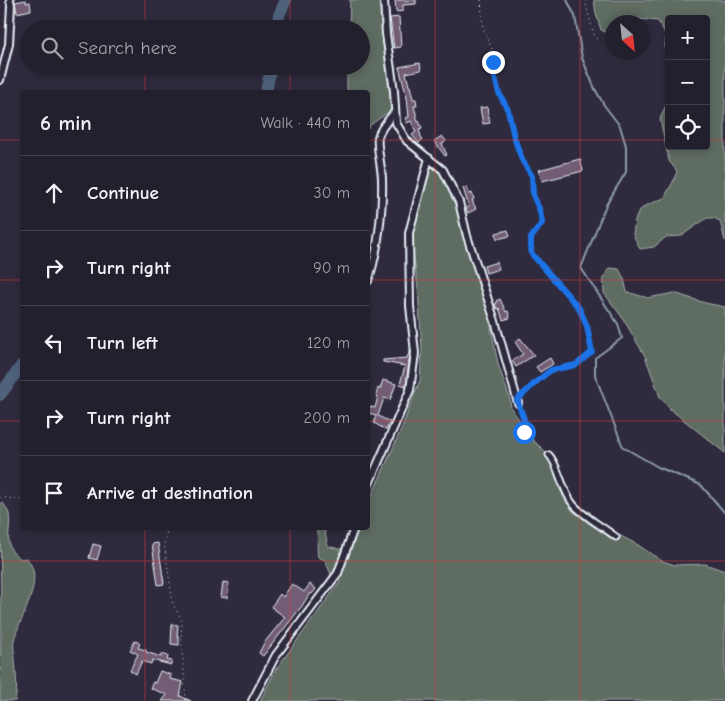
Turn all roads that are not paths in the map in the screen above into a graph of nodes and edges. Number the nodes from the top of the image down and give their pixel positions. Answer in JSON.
{"nodes":[{"id":1,"x":10,"y":0,"type":"edge"},
{"id":2,"x":384,"y":0,"type":"edge"},
{"id":3,"x":0,"y":80,"type":"edge"},
{"id":4,"x":395,"y":112,"type":"junction"},
{"id":5,"x":429,"y":158,"type":"junction"},
{"id":6,"x":370,"y":274,"type":"edge"},
{"id":7,"x":518,"y":402,"type":"road end"},
{"id":8,"x":549,"y":455,"type":"dead end"},
{"id":9,"x":370,"y":481,"type":"edge"},
{"id":10,"x":352,"y":530,"type":"edge"},
{"id":11,"x":616,"y":537,"type":"dead end"},
{"id":12,"x":252,"y":701,"type":"edge"}],
"edges":[{"from":1,"to":3,"type":"street"},
{"from":2,"to":4,"type":"street"},
{"from":4,"to":5,"type":"street"},
{"from":4,"to":6,"type":"street"},
{"from":5,"to":7,"type":"street"},
{"from":5,"to":9,"type":"street"},
{"from":8,"to":11,"type":"street"},
{"from":10,"to":12,"type":"street"}]}
